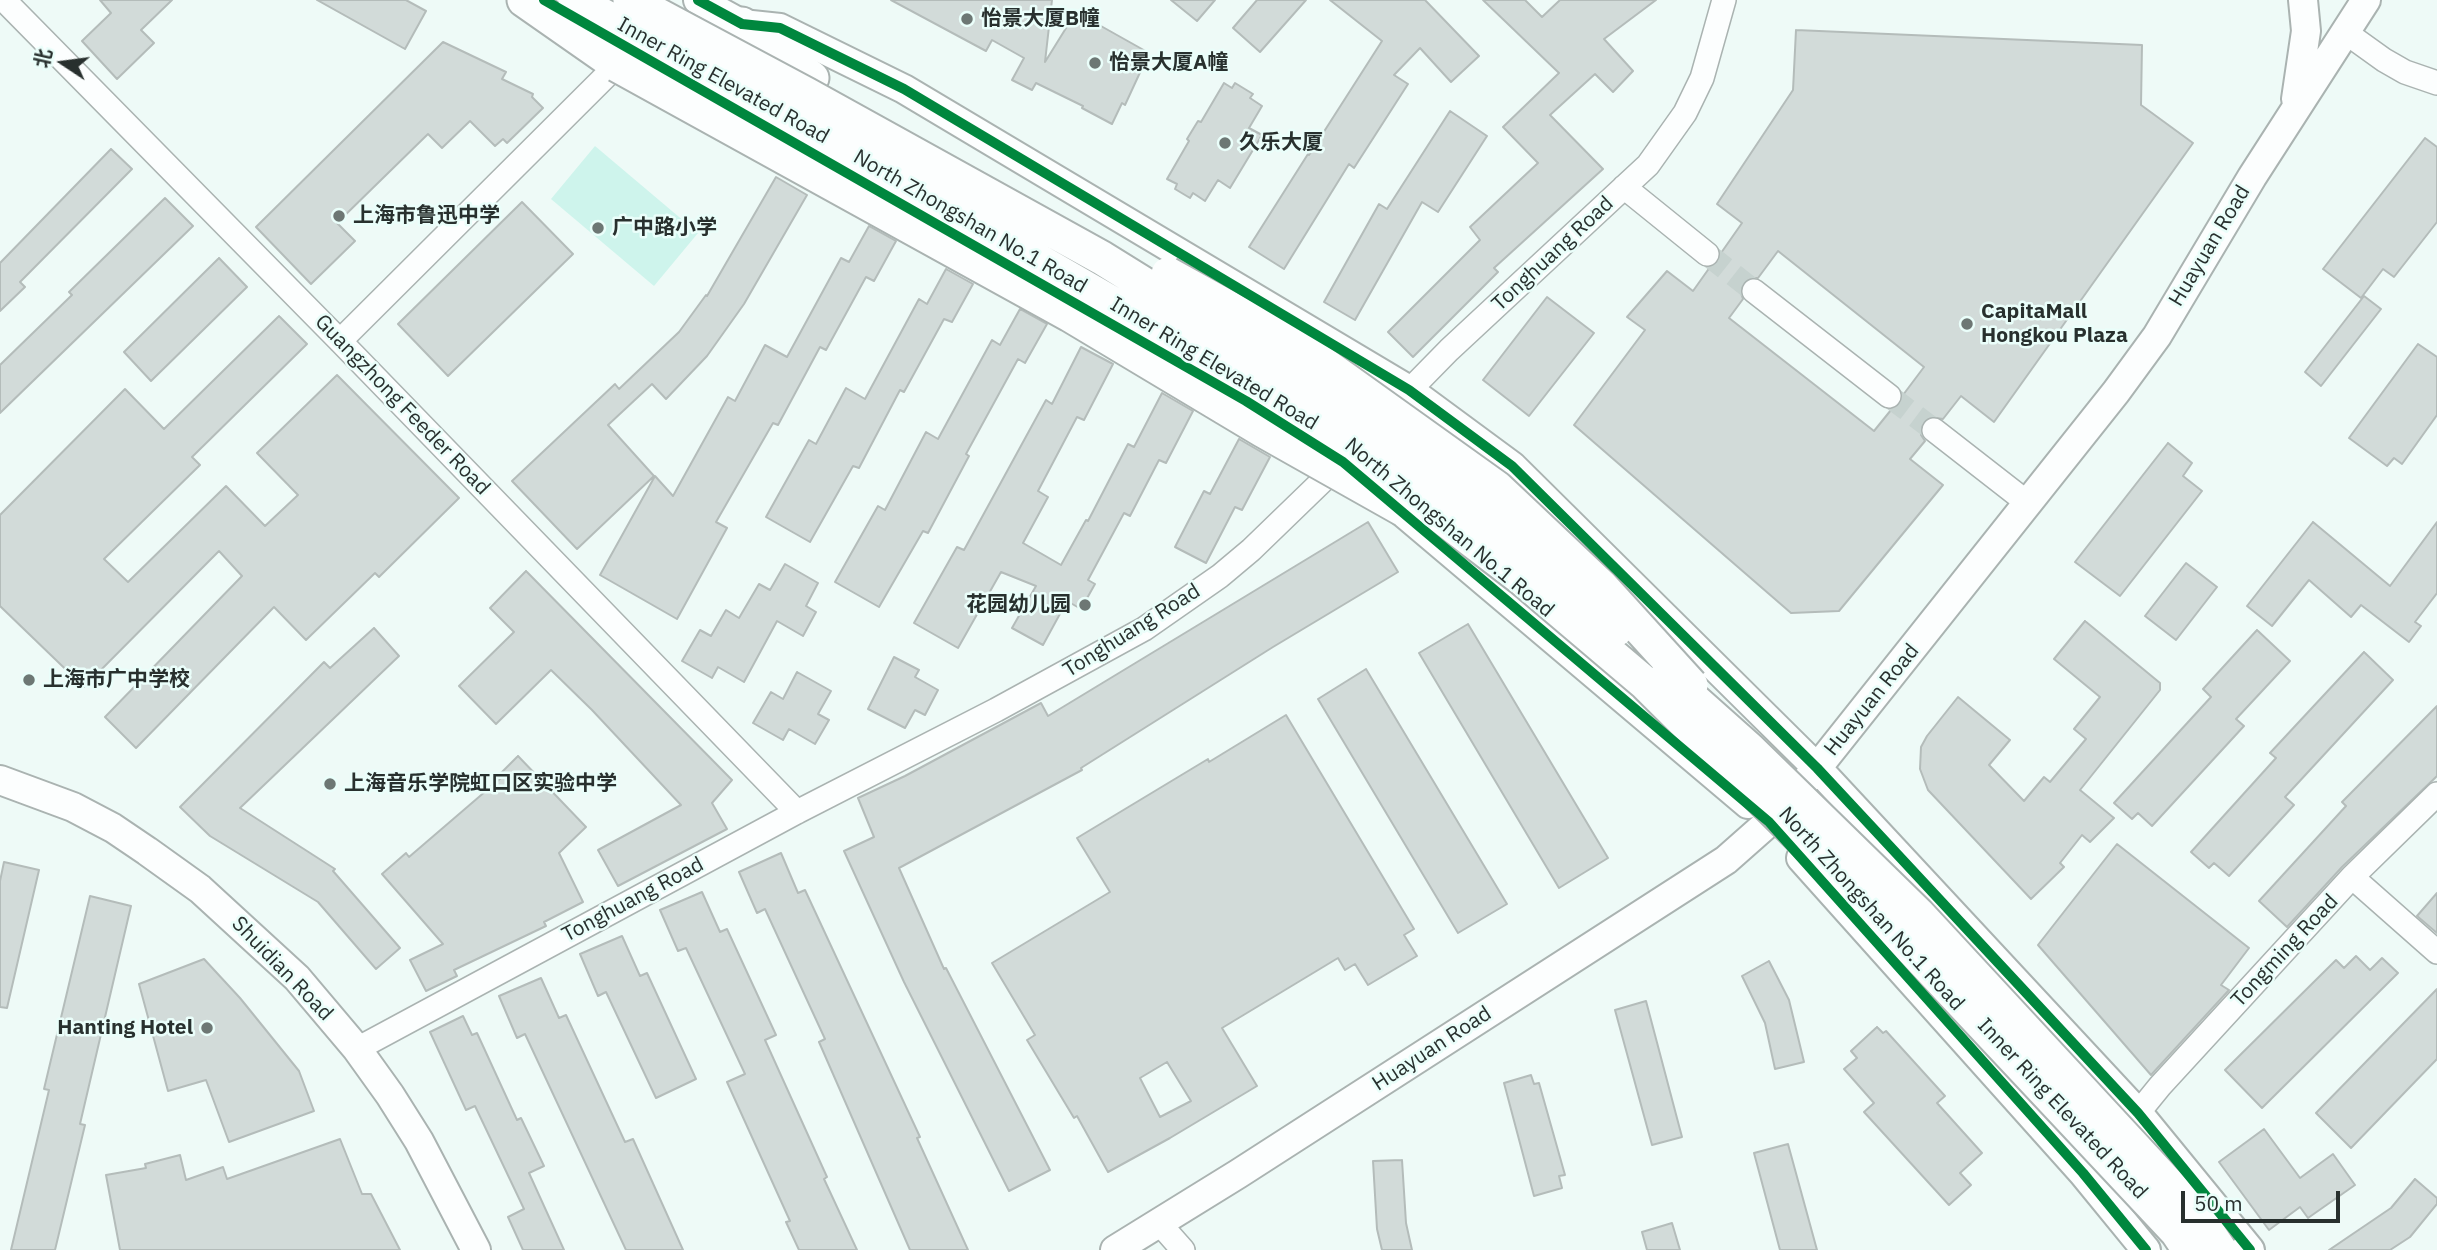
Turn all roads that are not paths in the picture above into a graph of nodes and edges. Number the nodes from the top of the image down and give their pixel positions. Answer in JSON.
{"nodes":[{"id":1,"x":4,"y":0,"type":"edge"},
{"id":2,"x":524,"y":0,"type":"edge"},
{"id":3,"x":544,"y":0,"type":"edge"},
{"id":4,"x":575,"y":0,"type":"edge"},
{"id":5,"x":630,"y":0,"type":"edge"},
{"id":6,"x":698,"y":0,"type":"edge"},
{"id":7,"x":1724,"y":0,"type":"edge"},
{"id":8,"x":2303,"y":0,"type":"edge"},
{"id":9,"x":2366,"y":0,"type":"edge"},
{"id":10,"x":742,"y":24,"type":"junction"},
{"id":11,"x":2345,"y":32,"type":"junction"},
{"id":12,"x":617,"y":65,"type":"junction"},
{"id":13,"x":2437,"y":83,"type":"edge"},
{"id":14,"x":2294,"y":109,"type":"junction"},
{"id":15,"x":1624,"y":187,"type":"junction"},
{"id":16,"x":1707,"y":254,"type":"tunnel mouth"},
{"id":17,"x":1754,"y":291,"type":"tunnel mouth"},
{"id":18,"x":340,"y":341,"type":"junction"},
{"id":19,"x":1409,"y":390,"type":"junction"},
{"id":20,"x":1889,"y":396,"type":"tunnel mouth"},
{"id":21,"x":1934,"y":430,"type":"tunnel mouth"},
{"id":22,"x":1343,"y":461,"type":"junction"},
{"id":23,"x":2029,"y":504,"type":"junction"},
{"id":24,"x":1521,"y":578,"type":"junction"},
{"id":25,"x":1749,"y":749,"type":"junction"},
{"id":26,"x":1817,"y":768,"type":"junction"},
{"id":27,"x":0,"y":780,"type":"edge"},
{"id":28,"x":2437,"y":794,"type":"edge"},
{"id":29,"x":797,"y":812,"type":"junction"},
{"id":30,"x":1769,"y":822,"type":"junction"},
{"id":31,"x":2352,"y":877,"type":"junction"},
{"id":32,"x":2437,"y":952,"type":"edge"},
{"id":33,"x":357,"y":1049,"type":"junction"},
{"id":34,"x":2138,"y":1113,"type":"junction"},
{"id":35,"x":1160,"y":1224,"type":"junction"},
{"id":36,"x":476,"y":1250,"type":"edge"},
{"id":37,"x":1115,"y":1250,"type":"edge"},
{"id":38,"x":1183,"y":1250,"type":"edge"},
{"id":39,"x":2146,"y":1250,"type":"edge"},
{"id":40,"x":2189,"y":1250,"type":"edge"},
{"id":41,"x":2220,"y":1250,"type":"edge"},
{"id":42,"x":2250,"y":1250,"type":"edge"}],
"edges":[{"from":1,"to":18,"type":"street","name":"Guangzhong Feeder Road"},
{"from":2,"to":12,"type":"highway"},
{"from":3,"to":22,"type":"main road","name":"North Zhongshan No.1 Road"},
{"from":4,"to":24,"type":"highway","name":"Inner Ring Elevated Road","bridge":true},
{"from":5,"to":25,"type":"highway","name":"Inner Ring Elevated Road","bridge":true},
{"from":6,"to":10,"type":"main road"},
{"from":7,"to":15,"type":"street","name":"Tonghuang Road"},
{"from":8,"to":14,"type":"main road"},
{"from":9,"to":11,"type":"main road","name":"Huayuan Road"},
{"from":10,"to":19,"type":"main road"},
{"from":10,"to":25,"type":"highway","bridge":true},
{"from":11,"to":13,"type":"street"},
{"from":11,"to":14,"type":"main road","name":"Huayuan Road"},
{"from":12,"to":18,"type":"street"},
{"from":12,"to":24,"type":"highway","bridge":true},
{"from":14,"to":23,"type":"main road","name":"Huayuan Road"},
{"from":15,"to":16,"type":"street"},
{"from":15,"to":19,"type":"street","name":"Tonghuang Road"},
{"from":17,"to":20,"type":"street"},
{"from":18,"to":29,"type":"street","name":"Guangzhong Feeder Road"},
{"from":19,"to":22,"type":"street","name":"Tonghuang Road"},
{"from":19,"to":26,"type":"main road"},
{"from":21,"to":23,"type":"street"},
{"from":22,"to":29,"type":"street","name":"Tonghuang Road"},
{"from":22,"to":30,"type":"main road","name":"North Zhongshan No.1 Road"},
{"from":23,"to":26,"type":"main road","name":"Huayuan Road"},
{"from":24,"to":40,"type":"highway","name":"Inner Ring Elevated Road","bridge":true},
{"from":25,"to":41,"type":"highway","name":"Inner Ring Elevated Road","bridge":true},
{"from":26,"to":30,"type":"main road","name":"Huayuan Road"},
{"from":26,"to":34,"type":"main road"},
{"from":27,"to":33,"type":"main road","name":"Shuidian Road"},
{"from":28,"to":31,"type":"street","name":"Tongming Road"},
{"from":29,"to":33,"type":"street","name":"Tonghuang Road"},
{"from":30,"to":35,"type":"main road","name":"Huayuan Road"},
{"from":30,"to":39,"type":"main road","name":"North Zhongshan No.1 Road"},
{"from":31,"to":32,"type":"street"},
{"from":31,"to":34,"type":"street","name":"Tongming Road"},
{"from":33,"to":36,"type":"main road","name":"Shuidian Road"},
{"from":34,"to":42,"type":"main road"},
{"from":35,"to":37,"type":"main road","name":"Huayuan Road"},
{"from":35,"to":38,"type":"street"}]}
